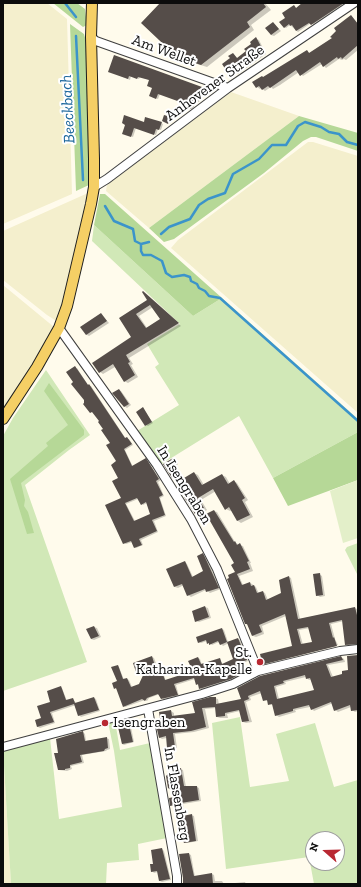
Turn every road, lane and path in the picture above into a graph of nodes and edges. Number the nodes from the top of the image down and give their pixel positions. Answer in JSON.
{"nodes":[{"id":1,"x":92,"y":3,"type":"edge"},
{"id":2,"x":354,"y":3,"type":"edge"},
{"id":3,"x":91,"y":37,"type":"junction"},
{"id":4,"x":228,"y":88,"type":"junction"},
{"id":5,"x":94,"y":187,"type":"junction"},
{"id":6,"x":59,"y":328,"type":"junction"},
{"id":7,"x":3,"y":419,"type":"edge"},
{"id":8,"x":358,"y":649,"type":"edge"},
{"id":9,"x":258,"y":672,"type":"junction"},
{"id":10,"x":148,"y":709,"type":"junction"},
{"id":11,"x":3,"y":747,"type":"edge"},
{"id":12,"x":176,"y":884,"type":"edge"}],
"edges":[{"from":1,"to":3,"type":"main road"},
{"from":2,"to":4,"type":"street","name":"Anhovener Straße"},
{"from":3,"to":4,"type":"street","name":"Am Wellet"},
{"from":3,"to":5,"type":"main road"},
{"from":4,"to":5,"type":"street","name":"Anhovener Straße"},
{"from":5,"to":6,"type":"main road"},
{"from":6,"to":7,"type":"main road"},
{"from":6,"to":9,"type":"street","name":"In Isengraben"},
{"from":8,"to":9,"type":"street"},
{"from":9,"to":10,"type":"street"},
{"from":10,"to":11,"type":"street"},
{"from":10,"to":12,"type":"street","name":"In Flassenberg"}]}
